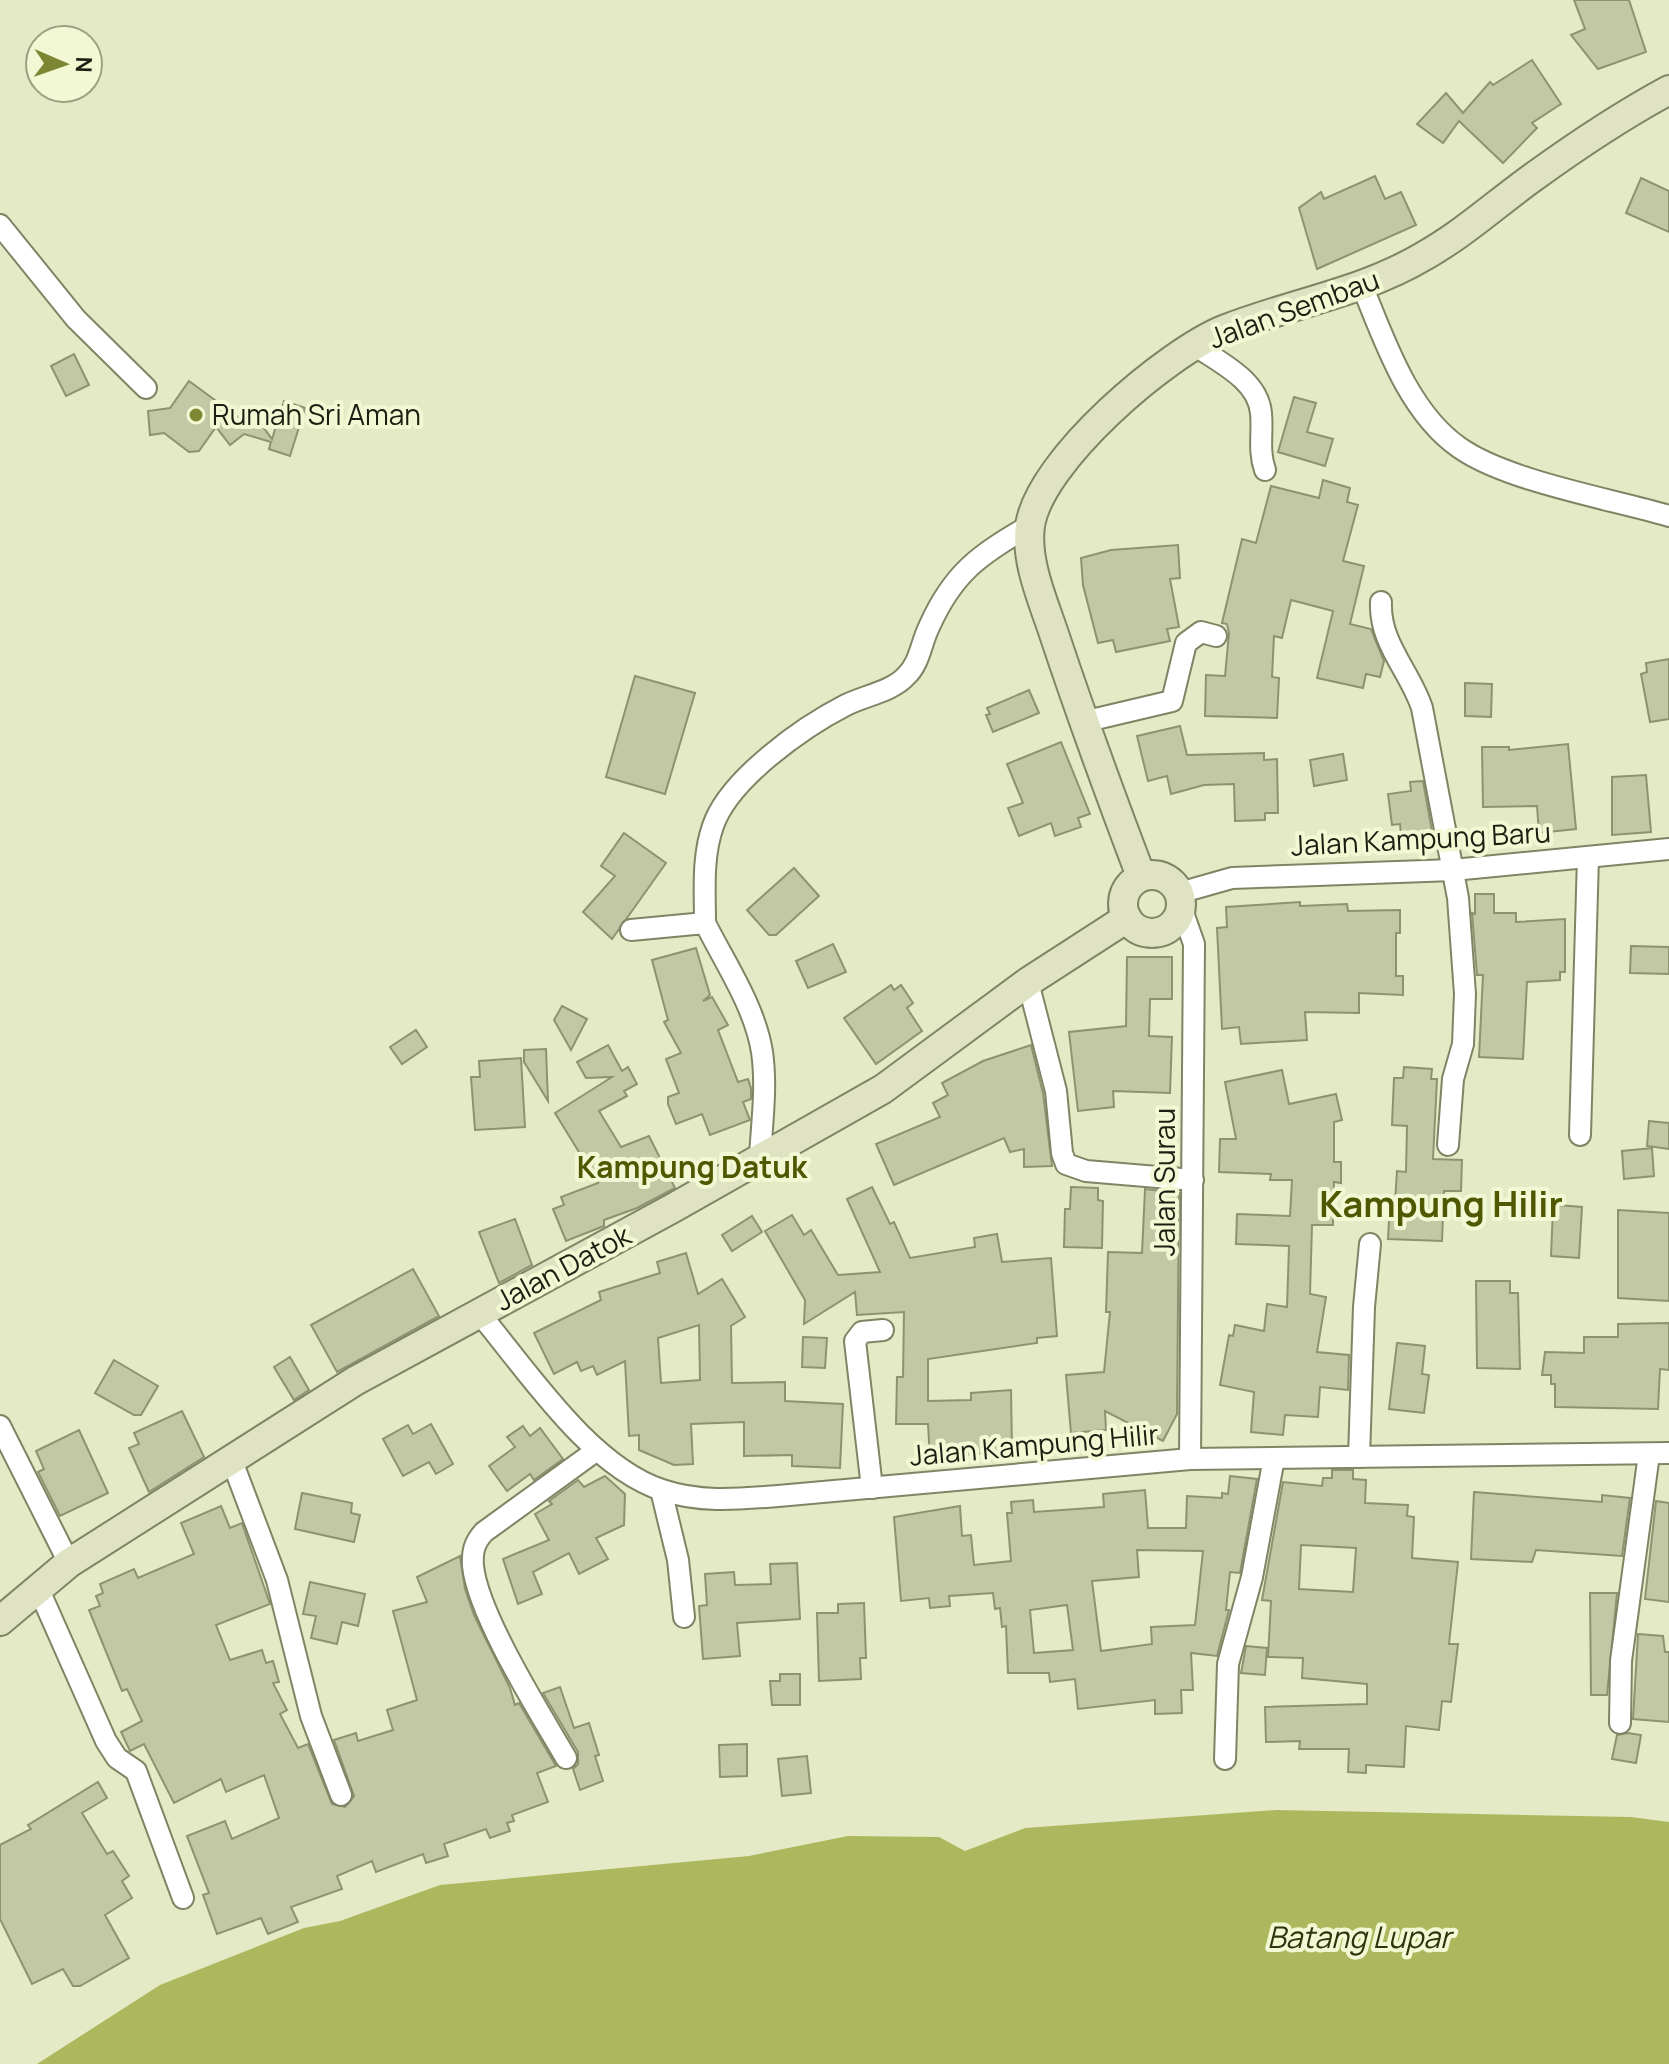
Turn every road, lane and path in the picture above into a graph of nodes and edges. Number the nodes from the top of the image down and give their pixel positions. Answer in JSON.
{"nodes":[{"id":1,"x":1669,"y":90,"type":"edge"},
{"id":2,"x":0,"y":225,"type":"edge"},
{"id":3,"x":1363,"y":288,"type":"junction"},
{"id":4,"x":1196,"y":346,"type":"junction"},
{"id":5,"x":146,"y":388,"type":"dead end"},
{"id":6,"x":1265,"y":470,"type":"dead end"},
{"id":7,"x":1669,"y":516,"type":"edge"},
{"id":8,"x":1029,"y":526,"type":"junction"},
{"id":9,"x":1381,"y":602,"type":"dead end"},
{"id":10,"x":1216,"y":636,"type":"dead end"},
{"id":11,"x":1083,"y":722,"type":"junction"},
{"id":12,"x":1669,"y":849,"type":"edge"},
{"id":13,"x":1588,"y":857,"type":"junction"},
{"id":14,"x":1453,"y":870,"type":"junction"},
{"id":15,"x":1141,"y":876,"type":"junction"},
{"id":16,"x":1180,"y":900,"type":"junction"},
{"id":17,"x":1127,"y":918,"type":"junction"},
{"id":18,"x":705,"y":923,"type":"junction"},
{"id":19,"x":631,"y":930,"type":"dead end"},
{"id":20,"x":1028,"y":982,"type":"junction"},
{"id":21,"x":1580,"y":1135,"type":"dead end"},
{"id":22,"x":1448,"y":1145,"type":"dead end"},
{"id":23,"x":760,"y":1156,"type":"junction"},
{"id":24,"x":1193,"y":1180,"type":"junction"},
{"id":25,"x":1370,"y":1244,"type":"dead end"},
{"id":26,"x":479,"y":1313,"type":"junction"},
{"id":27,"x":883,"y":1330,"type":"dead end"},
{"id":28,"x":0,"y":1426,"type":"edge"},
{"id":29,"x":597,"y":1450,"type":"junction"},
{"id":30,"x":1659,"y":1454,"type":"edge"},
{"id":31,"x":1359,"y":1457,"type":"junction"},
{"id":32,"x":1274,"y":1458,"type":"junction"},
{"id":33,"x":1190,"y":1459,"type":"junction"},
{"id":34,"x":232,"y":1461,"type":"junction"},
{"id":35,"x":872,"y":1488,"type":"junction"},
{"id":36,"x":661,"y":1490,"type":"junction"},
{"id":37,"x":69,"y":1563,"type":"junction"},
{"id":38,"x":39,"y":1590,"type":"junction"},
{"id":39,"x":684,"y":1617,"type":"dead end"},
{"id":40,"x":0,"y":1621,"type":"edge"},
{"id":41,"x":1620,"y":1723,"type":"dead end"},
{"id":42,"x":566,"y":1758,"type":"dead end"},
{"id":43,"x":1225,"y":1759,"type":"dead end"},
{"id":44,"x":341,"y":1795,"type":"dead end"},
{"id":45,"x":183,"y":1898,"type":"dead end"}],
"edges":[{"from":1,"to":3,"type":"main road","name":"Jalan Sembau"},
{"from":2,"to":5,"type":"street"},
{"from":3,"to":4,"type":"main road","name":"Jalan Sembau"},
{"from":3,"to":7,"type":"street"},
{"from":4,"to":6,"type":"street"},
{"from":4,"to":8,"type":"main road","name":"Jalan Sembau"},
{"from":8,"to":11,"type":"main road","name":"Jalan Sembau"},
{"from":8,"to":18,"type":"street"},
{"from":9,"to":14,"type":"street"},
{"from":10,"to":11,"type":"street"},
{"from":11,"to":15,"type":"main road","name":"Jalan Sembau"},
{"from":12,"to":13,"type":"street","name":"Jalan Kampung Baru"},
{"from":13,"to":14,"type":"street","name":"Jalan Kampung Baru"},
{"from":13,"to":21,"type":"street"},
{"from":14,"to":16,"type":"street","name":"Jalan Kampung Baru"},
{"from":14,"to":22,"type":"street"},
{"from":15,"to":16,"type":"main road"},
{"from":15,"to":17,"type":"main road"},
{"from":16,"to":17,"type":"main road"},
{"from":16,"to":24,"type":"street","name":"Jalan Surau"},
{"from":17,"to":20,"type":"main road","name":"Jalan Datok"},
{"from":18,"to":19,"type":"street"},
{"from":18,"to":23,"type":"street"},
{"from":20,"to":23,"type":"main road","name":"Jalan Datok"},
{"from":20,"to":24,"type":"street"},
{"from":23,"to":26,"type":"main road","name":"Jalan Datok"},
{"from":24,"to":33,"type":"street","name":"Jalan Surau"},
{"from":25,"to":31,"type":"street"},
{"from":26,"to":29,"type":"street","name":"Jalan Kampung Hilir"},
{"from":26,"to":34,"type":"main road","name":"Jalan Datok"},
{"from":27,"to":35,"type":"street"},
{"from":28,"to":37,"type":"street"},
{"from":29,"to":36,"type":"street","name":"Jalan Kampung Hilir"},
{"from":29,"to":42,"type":"street"},
{"from":30,"to":31,"type":"street","name":"Jalan Kampung Hilir"},
{"from":30,"to":41,"type":"street"},
{"from":31,"to":32,"type":"street","name":"Jalan Kampung Hilir"},
{"from":32,"to":33,"type":"street","name":"Jalan Kampung Hilir"},
{"from":32,"to":43,"type":"street"},
{"from":33,"to":35,"type":"street","name":"Jalan Kampung Hilir"},
{"from":34,"to":37,"type":"main road","name":"Jalan Datok"},
{"from":34,"to":44,"type":"street"},
{"from":35,"to":36,"type":"street","name":"Jalan Kampung Hilir"},
{"from":36,"to":39,"type":"street"},
{"from":37,"to":38,"type":"main road","name":"Jalan Datok"},
{"from":38,"to":40,"type":"main road","name":"Jalan Datok"},
{"from":38,"to":45,"type":"street"}]}
